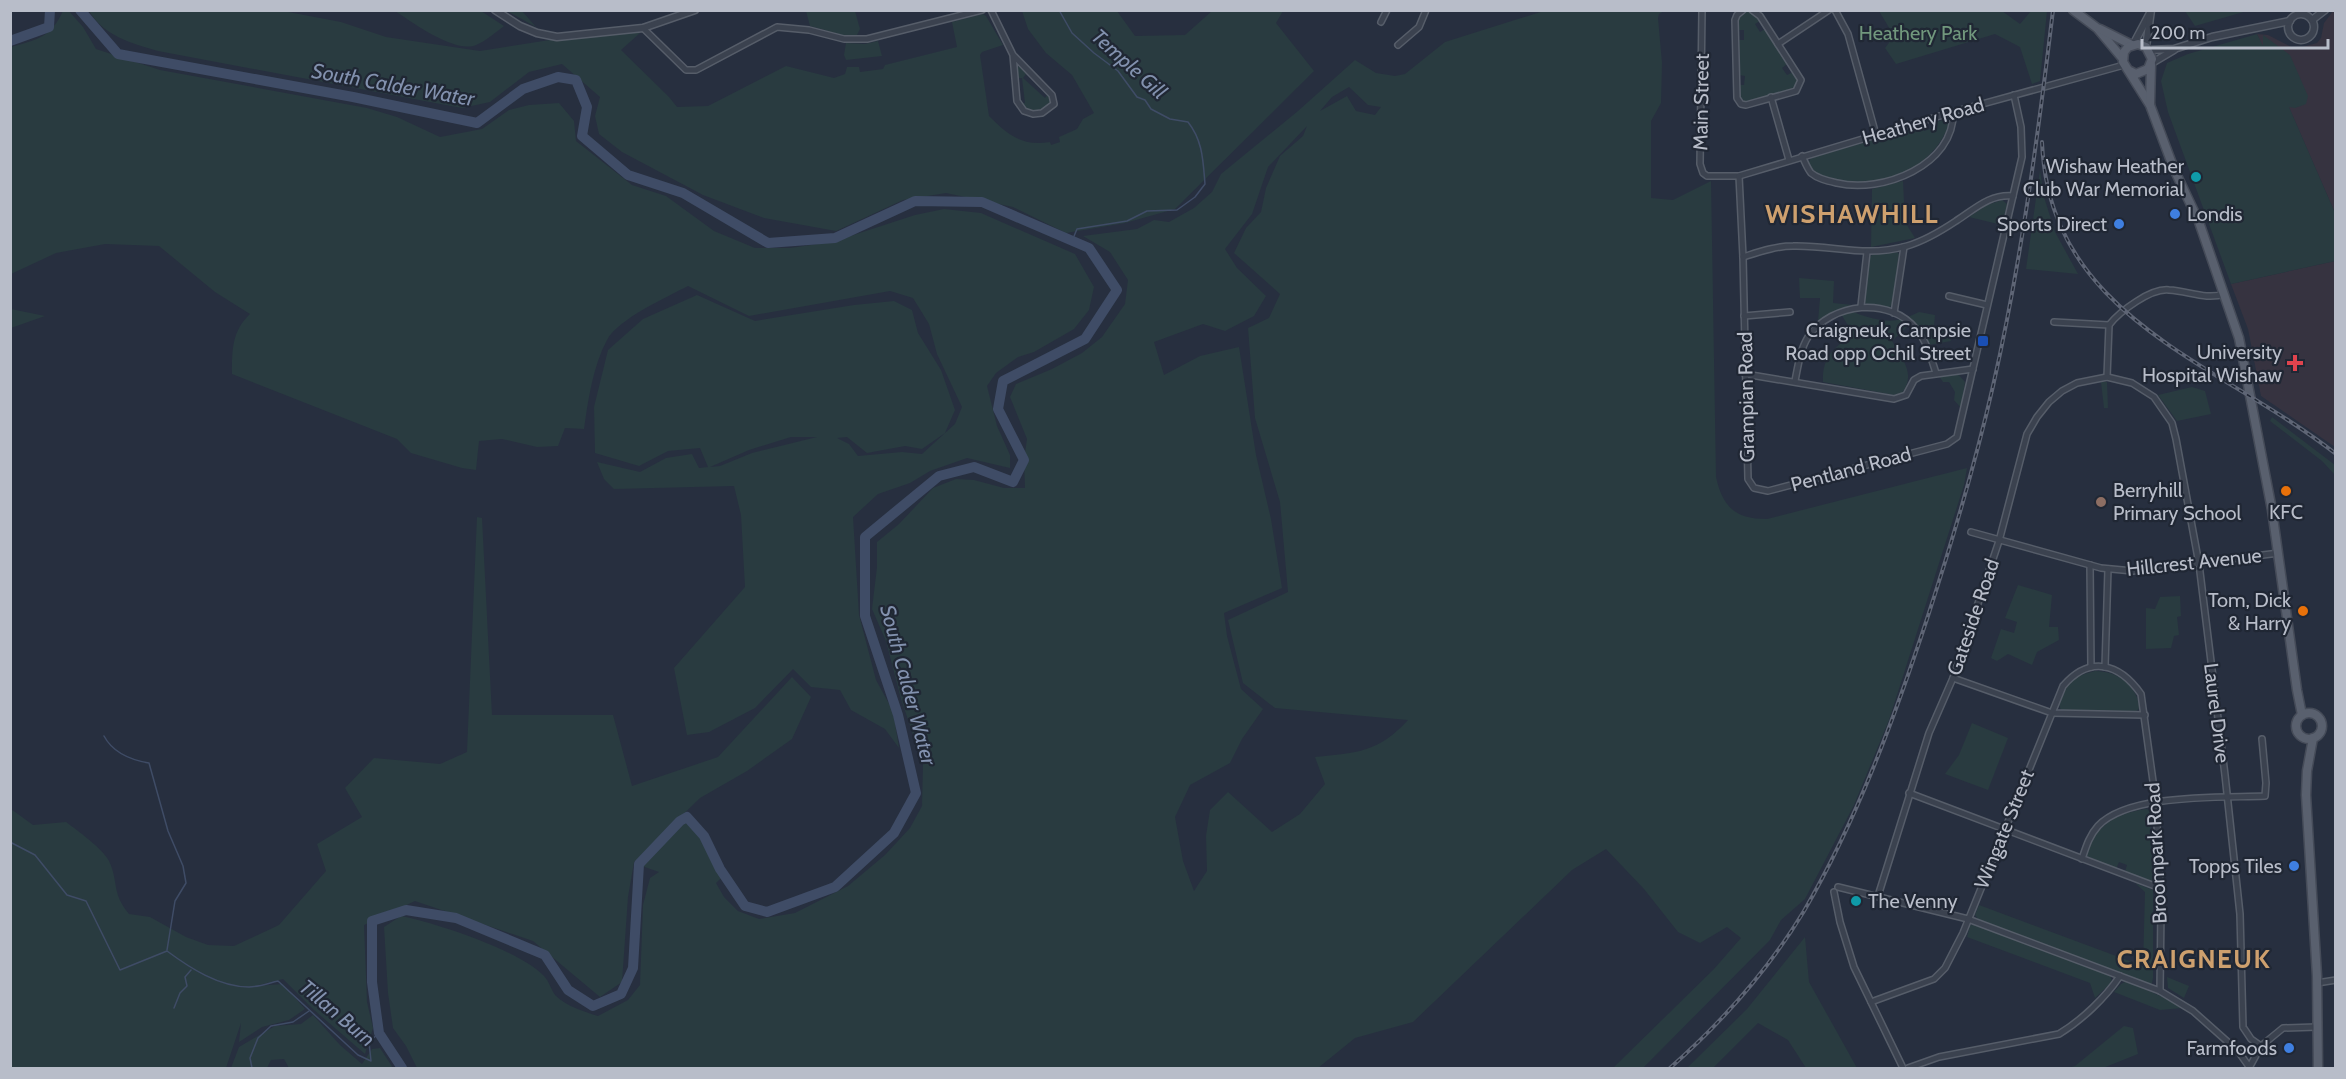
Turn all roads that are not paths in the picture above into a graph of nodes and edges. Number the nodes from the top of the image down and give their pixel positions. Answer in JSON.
{"nodes":[{"id":1,"x":495,"y":10,"type":"edge"},
{"id":2,"x":695,"y":10,"type":"edge"},
{"id":3,"x":982,"y":10,"type":"edge"},
{"id":4,"x":991,"y":10,"type":"edge"},
{"id":5,"x":1387,"y":10,"type":"edge"},
{"id":6,"x":1426,"y":10,"type":"edge"},
{"id":7,"x":1702,"y":10,"type":"edge"},
{"id":8,"x":1743,"y":10,"type":"edge"},
{"id":9,"x":1752,"y":10,"type":"edge"},
{"id":10,"x":1829,"y":10,"type":"edge"},
{"id":11,"x":1835,"y":10,"type":"edge"},
{"id":12,"x":2073,"y":10,"type":"edge"},
{"id":13,"x":2325,"y":10,"type":"edge"},
{"id":14,"x":2150,"y":11,"type":"edge"},
{"id":15,"x":2312,"y":20,"type":"junction"},
{"id":16,"x":2290,"y":21,"type":"junction"},
{"id":17,"x":1381,"y":22,"type":"dead end"},
{"id":18,"x":643,"y":28,"type":"junction"},
{"id":19,"x":2097,"y":28,"type":"junction"},
{"id":20,"x":1778,"y":44,"type":"junction"},
{"id":21,"x":1398,"y":45,"type":"dead end"},
{"id":22,"x":2133,"y":45,"type":"junction"},
{"id":23,"x":2147,"y":48,"type":"junction"},
{"id":24,"x":2174,"y":49,"type":"junction"},
{"id":25,"x":1013,"y":55,"type":"junction"},
{"id":26,"x":2151,"y":64,"type":"junction"},
{"id":27,"x":2125,"y":65,"type":"junction"},
{"id":28,"x":2014,"y":95,"type":"junction"},
{"id":29,"x":1771,"y":97,"type":"junction"},
{"id":30,"x":2150,"y":105,"type":"junction"},
{"id":31,"x":1953,"y":112,"type":"junction"},
{"id":32,"x":1876,"y":135,"type":"junction"},
{"id":33,"x":1802,"y":156,"type":"junction"},
{"id":34,"x":1789,"y":160,"type":"junction"},
{"id":35,"x":1739,"y":176,"type":"junction"},
{"id":36,"x":1722,"y":177,"type":"joint"},
{"id":37,"x":2013,"y":196,"type":"junction"},
{"id":38,"x":1904,"y":247,"type":"junction"},
{"id":39,"x":1867,"y":252,"type":"junction"},
{"id":40,"x":1743,"y":257,"type":"junction"},
{"id":41,"x":2225,"y":294,"type":"junction"},
{"id":42,"x":1949,"y":296,"type":"dead end"},
{"id":43,"x":1987,"y":305,"type":"junction"},
{"id":44,"x":1862,"y":306,"type":"junction"},
{"id":45,"x":1790,"y":312,"type":"dead end"},
{"id":46,"x":1894,"y":313,"type":"junction"},
{"id":47,"x":1744,"y":316,"type":"junction"},
{"id":48,"x":2054,"y":322,"type":"dead end"},
{"id":49,"x":2109,"y":325,"type":"junction"},
{"id":50,"x":1973,"y":369,"type":"junction"},
{"id":51,"x":1936,"y":373,"type":"junction"},
{"id":52,"x":1745,"y":374,"type":"junction"},
{"id":53,"x":2107,"y":377,"type":"junction"},
{"id":54,"x":1796,"y":381,"type":"junction"},
{"id":55,"x":1748,"y":479,"type":"joint"},
{"id":56,"x":1971,"y":532,"type":"dead end"},
{"id":57,"x":1999,"y":541,"type":"junction"},
{"id":58,"x":2279,"y":553,"type":"junction"},
{"id":59,"x":2199,"y":564,"type":"junction"},
{"id":60,"x":2090,"y":565,"type":"junction"},
{"id":61,"x":2108,"y":569,"type":"junction"},
{"id":62,"x":2091,"y":667,"type":"junction"},
{"id":63,"x":2105,"y":667,"type":"junction"},
{"id":64,"x":1953,"y":678,"type":"junction"},
{"id":65,"x":2052,"y":713,"type":"junction"},
{"id":66,"x":2306,"y":714,"type":"junction"},
{"id":67,"x":2145,"y":715,"type":"junction"},
{"id":68,"x":2310,"y":738,"type":"junction"},
{"id":69,"x":2262,"y":739,"type":"dead end"},
{"id":70,"x":1909,"y":793,"type":"junction"},
{"id":71,"x":2227,"y":797,"type":"junction"},
{"id":72,"x":2156,"y":803,"type":"junction"},
{"id":73,"x":2004,"y":830,"type":"junction"},
{"id":74,"x":2082,"y":859,"type":"junction"},
{"id":75,"x":2160,"y":888,"type":"junction"},
{"id":76,"x":1878,"y":896,"type":"junction"},
{"id":77,"x":1968,"y":918,"type":"junction"},
{"id":78,"x":2120,"y":976,"type":"junction"},
{"id":79,"x":2336,"y":980,"type":"edge"},
{"id":80,"x":2317,"y":983,"type":"junction"},
{"id":81,"x":2160,"y":991,"type":"junction"},
{"id":82,"x":1871,"y":1002,"type":"junction"},
{"id":83,"x":2317,"y":1027,"type":"junction"},
{"id":84,"x":2261,"y":1046,"type":"junction"},
{"id":85,"x":1903,"y":1068,"type":"edge"},
{"id":86,"x":1908,"y":1068,"type":"edge"},
{"id":87,"x":2250,"y":1068,"type":"edge"},
{"id":88,"x":2318,"y":1068,"type":"edge"}],
"edges":[{"from":1,"to":18,"type":"street"},
{"from":2,"to":18,"type":"street"},
{"from":3,"to":18,"type":"street"},
{"from":4,"to":25,"type":"street"},
{"from":5,"to":17,"type":"street"},
{"from":6,"to":21,"type":"street"},
{"from":7,"to":36,"type":"street","name":"Main Street"},
{"from":8,"to":29,"type":"street"},
{"from":9,"to":20,"type":"street"},
{"from":10,"to":20,"type":"street"},
{"from":11,"to":32,"type":"street"},
{"from":12,"to":19,"type":"main road"},
{"from":13,"to":15,"type":"street"},
{"from":14,"to":22,"type":"street"},
{"from":14,"to":23,"type":"street"},
{"from":15,"to":16,"type":"street"},
{"from":15,"to":16,"type":"street"},
{"from":16,"to":24,"type":"street"},
{"from":19,"to":22,"type":"main road"},
{"from":19,"to":27,"type":"main road"},
{"from":20,"to":29,"type":"street"},
{"from":22,"to":23,"type":"main road"},
{"from":22,"to":27,"type":"main road"},
{"from":23,"to":24,"type":"street"},
{"from":23,"to":26,"type":"main road"},
{"from":24,"to":26,"type":"street"},
{"from":25,"to":25,"type":"street"},
{"from":26,"to":27,"type":"main road"},
{"from":26,"to":30,"type":"main road"},
{"from":27,"to":28,"type":"street","name":"Heathery Road"},
{"from":27,"to":30,"type":"main road"},
{"from":28,"to":31,"type":"street","name":"Heathery Road"},
{"from":28,"to":37,"type":"street"},
{"from":29,"to":34,"type":"street"},
{"from":30,"to":41,"type":"main road"},
{"from":31,"to":32,"type":"street","name":"Heathery Road"},
{"from":31,"to":33,"type":"street"},
{"from":32,"to":33,"type":"street","name":"Heathery Road"},
{"from":33,"to":34,"type":"street","name":"Heathery Road"},
{"from":34,"to":35,"type":"street","name":"Heathery Road"},
{"from":35,"to":36,"type":"street","name":"Heathery Road"},
{"from":35,"to":40,"type":"street","name":"Grampian Road"},
{"from":37,"to":38,"type":"street"},
{"from":37,"to":43,"type":"street"},
{"from":38,"to":39,"type":"street"},
{"from":38,"to":46,"type":"street"},
{"from":39,"to":40,"type":"street"},
{"from":39,"to":44,"type":"street"},
{"from":40,"to":47,"type":"street","name":"Grampian Road"},
{"from":41,"to":49,"type":"street"},
{"from":41,"to":58,"type":"main road"},
{"from":42,"to":43,"type":"street"},
{"from":43,"to":50,"type":"street"},
{"from":44,"to":46,"type":"street"},
{"from":44,"to":54,"type":"street"},
{"from":45,"to":47,"type":"street","name":"Grampian Road"},
{"from":46,"to":51,"type":"street"},
{"from":47,"to":52,"type":"street","name":"Grampian Road"},
{"from":48,"to":49,"type":"street"},
{"from":49,"to":53,"type":"street"},
{"from":50,"to":51,"type":"street"},
{"from":50,"to":55,"type":"street","name":"Pentland Road"},
{"from":51,"to":54,"type":"street"},
{"from":52,"to":54,"type":"street"},
{"from":52,"to":55,"type":"street","name":"Grampian Road"},
{"from":53,"to":57,"type":"street","name":"Gateside Road"},
{"from":53,"to":59,"type":"street","name":"Laurel Drive"},
{"from":56,"to":57,"type":"street","name":"Hillcrest Avenue"},
{"from":57,"to":60,"type":"street","name":"Hillcrest Avenue"},
{"from":57,"to":64,"type":"street","name":"Gateside Road"},
{"from":58,"to":59,"type":"street","name":"Hillcrest Avenue"},
{"from":58,"to":66,"type":"main road"},
{"from":59,"to":61,"type":"street","name":"Hillcrest Avenue"},
{"from":59,"to":71,"type":"street","name":"Laurel Drive"},
{"from":60,"to":61,"type":"street","name":"Hillcrest Avenue"},
{"from":60,"to":62,"type":"street"},
{"from":61,"to":63,"type":"street"},
{"from":62,"to":63,"type":"street"},
{"from":62,"to":65,"type":"street","name":"Wingate Street"},
{"from":63,"to":67,"type":"street","name":"Broompark Road"},
{"from":64,"to":65,"type":"street"},
{"from":64,"to":70,"type":"street","name":"Gateside Road"},
{"from":65,"to":67,"type":"street"},
{"from":65,"to":73,"type":"street","name":"Wingate Street"},
{"from":66,"to":68,"type":"main road"},
{"from":66,"to":68,"type":"main road"},
{"from":67,"to":72,"type":"street","name":"Broompark Road"},
{"from":68,"to":80,"type":"main road"},
{"from":69,"to":71,"type":"street"},
{"from":70,"to":73,"type":"street"},
{"from":70,"to":76,"type":"street","name":"Gateside Road"},
{"from":71,"to":72,"type":"street"},
{"from":71,"to":84,"type":"street","name":"Laurel Drive"},
{"from":72,"to":74,"type":"street"},
{"from":72,"to":75,"type":"street","name":"Broompark Road"},
{"from":73,"to":74,"type":"street"},
{"from":73,"to":77,"type":"street","name":"Wingate Street"},
{"from":74,"to":75,"type":"street"},
{"from":75,"to":81,"type":"street","name":"Broompark Road"},
{"from":76,"to":77,"type":"street"},
{"from":76,"to":82,"type":"street"},
{"from":77,"to":78,"type":"street"},
{"from":77,"to":82,"type":"street","name":"Wingate Street"},
{"from":78,"to":81,"type":"street"},
{"from":78,"to":86,"type":"street"},
{"from":79,"to":80,"type":"street"},
{"from":80,"to":83,"type":"main road"},
{"from":81,"to":87,"type":"street"},
{"from":82,"to":85,"type":"street"},
{"from":83,"to":84,"type":"street"},
{"from":83,"to":88,"type":"main road"},
{"from":84,"to":87,"type":"street"}]}
